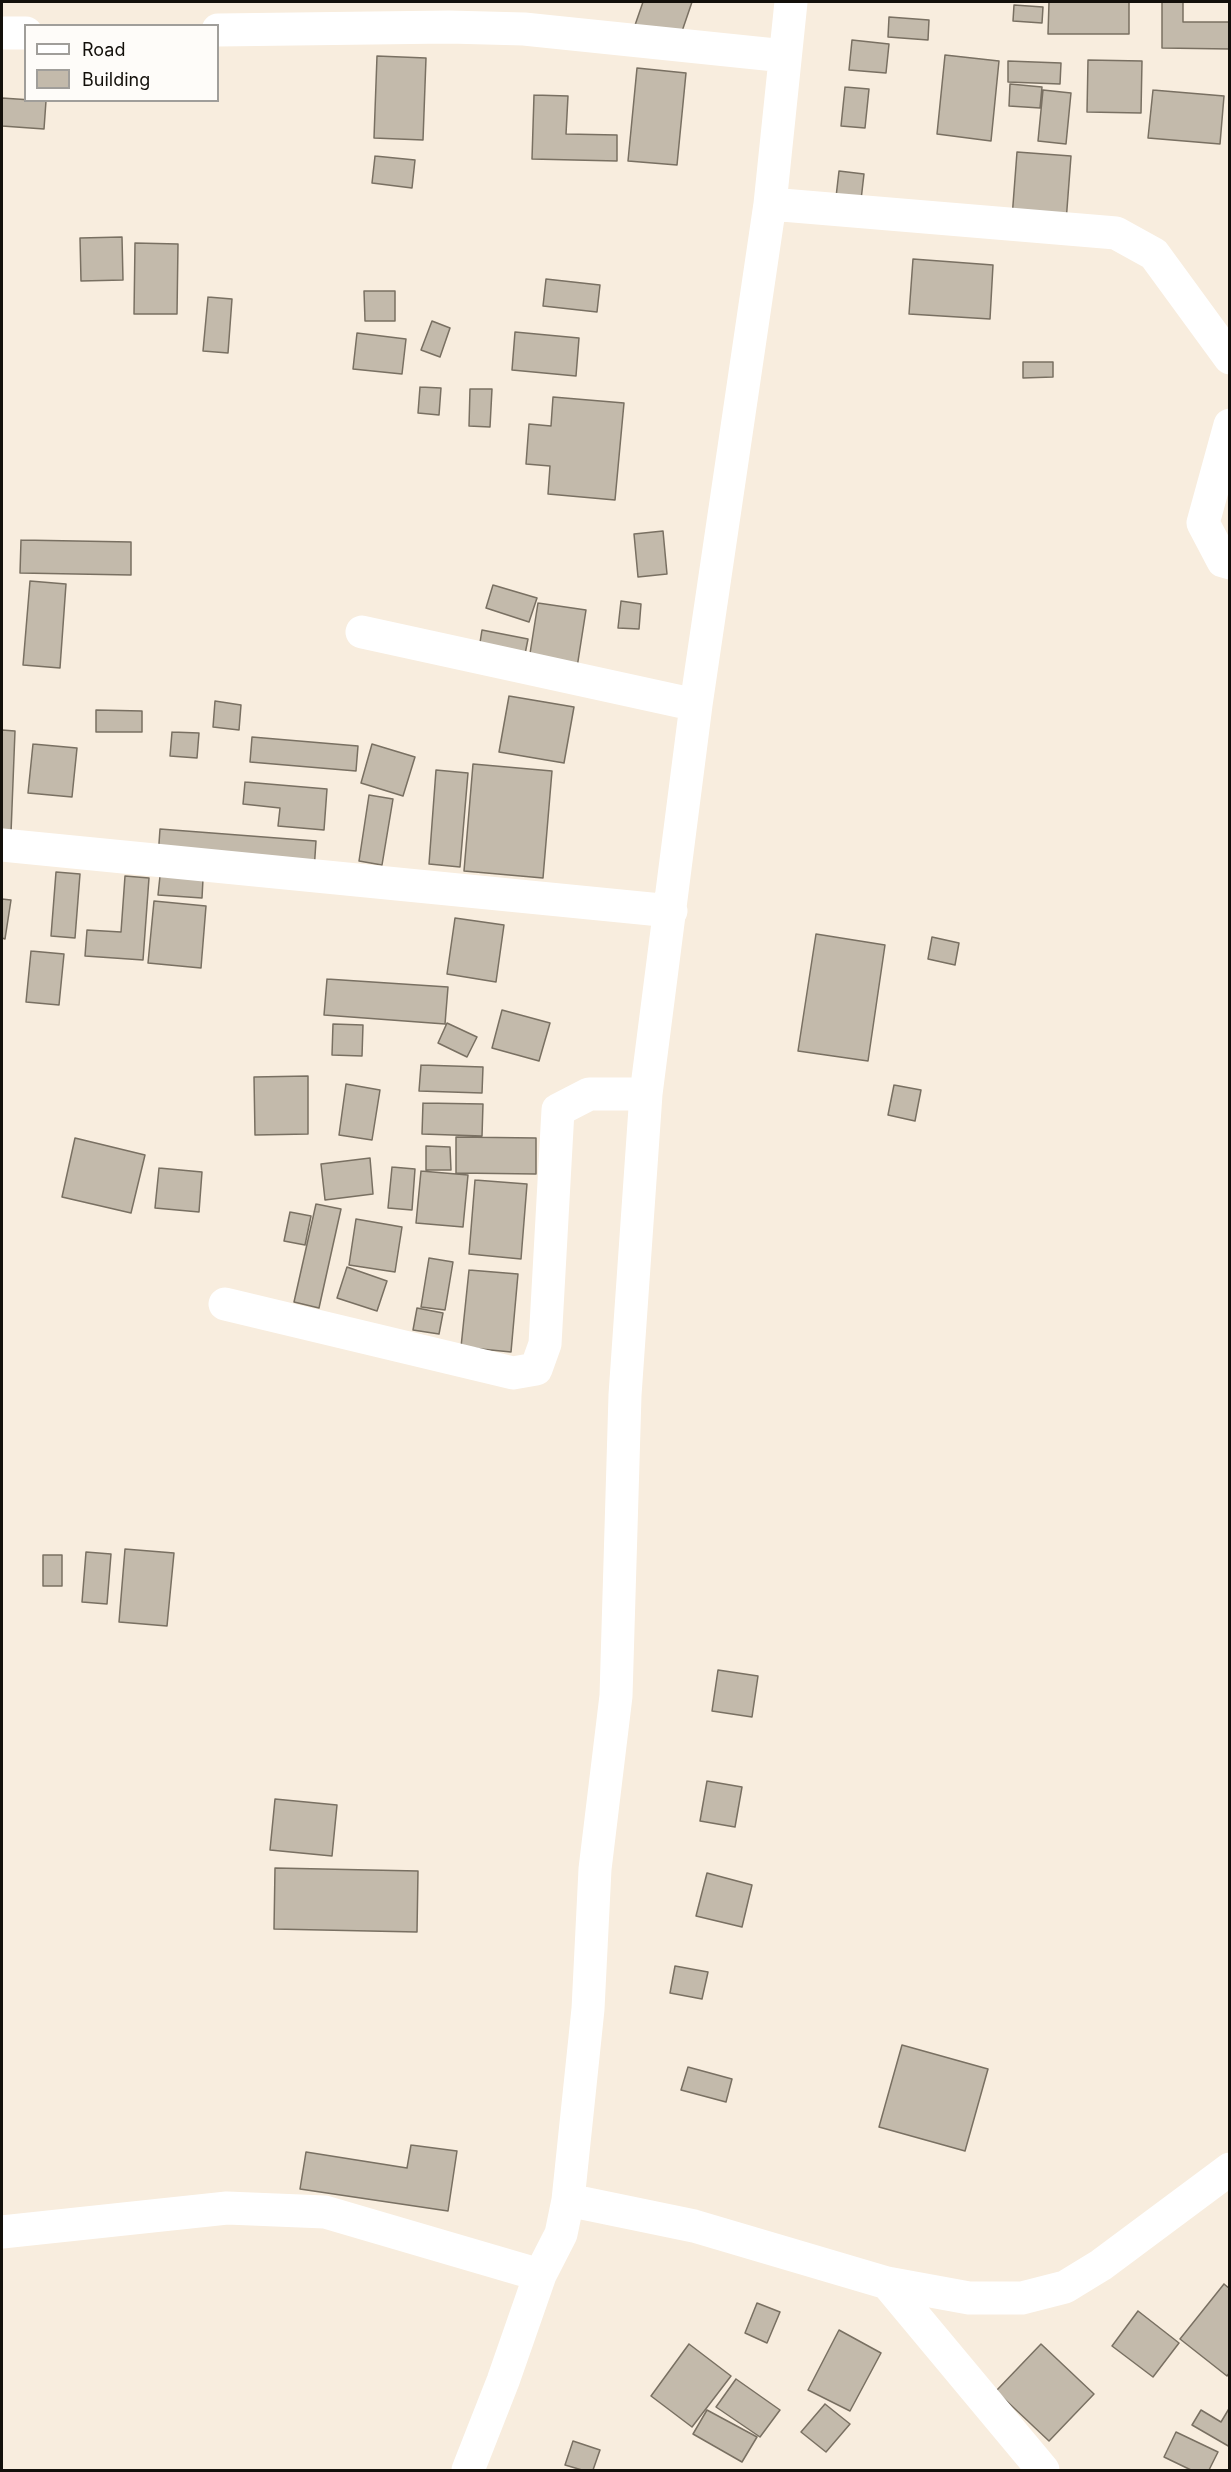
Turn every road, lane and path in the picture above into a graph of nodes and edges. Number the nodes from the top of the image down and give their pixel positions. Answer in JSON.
{"nodes":[{"id":1,"x":790,"y":2,"type":"edge"},
{"id":2,"x":219,"y":30,"type":"edge"},
{"id":3,"x":785,"y":56,"type":"junction"},
{"id":4,"x":770,"y":204,"type":"junction"},
{"id":5,"x":1230,"y":358,"type":"edge"},
{"id":6,"x":1230,"y":425,"type":"edge"},
{"id":7,"x":1230,"y":563,"type":"edge"},
{"id":8,"x":362,"y":632,"type":"dead end"},
{"id":9,"x":696,"y":705,"type":"junction"},
{"id":10,"x":2,"y":845,"type":"edge"},
{"id":11,"x":671,"y":911,"type":"junction"},
{"id":12,"x":646,"y":1094,"type":"junction"},
{"id":13,"x":225,"y":1304,"type":"dead end"},
{"id":14,"x":1230,"y":2169,"type":"edge"},
{"id":15,"x":568,"y":2200,"type":"junction"},
{"id":16,"x":2,"y":2232,"type":"edge"},
{"id":17,"x":540,"y":2275,"type":"junction"},
{"id":18,"x":887,"y":2283,"type":"junction"},
{"id":19,"x":468,"y":2470,"type":"edge"},
{"id":20,"x":1042,"y":2470,"type":"edge"}],
"edges":[{"from":1,"to":3,"type":"street"},
{"from":2,"to":3,"type":"street"},
{"from":3,"to":4,"type":"street"},
{"from":4,"to":5,"type":"street"},
{"from":4,"to":9,"type":"street"},
{"from":6,"to":7,"type":"street"},
{"from":8,"to":9,"type":"street"},
{"from":9,"to":11,"type":"street"},
{"from":10,"to":11,"type":"street"},
{"from":11,"to":12,"type":"street"},
{"from":12,"to":13,"type":"street"},
{"from":12,"to":15,"type":"street"},
{"from":14,"to":18,"type":"street"},
{"from":15,"to":17,"type":"street"},
{"from":15,"to":18,"type":"street"},
{"from":16,"to":17,"type":"street"},
{"from":17,"to":19,"type":"street"},
{"from":18,"to":20,"type":"street"}]}
